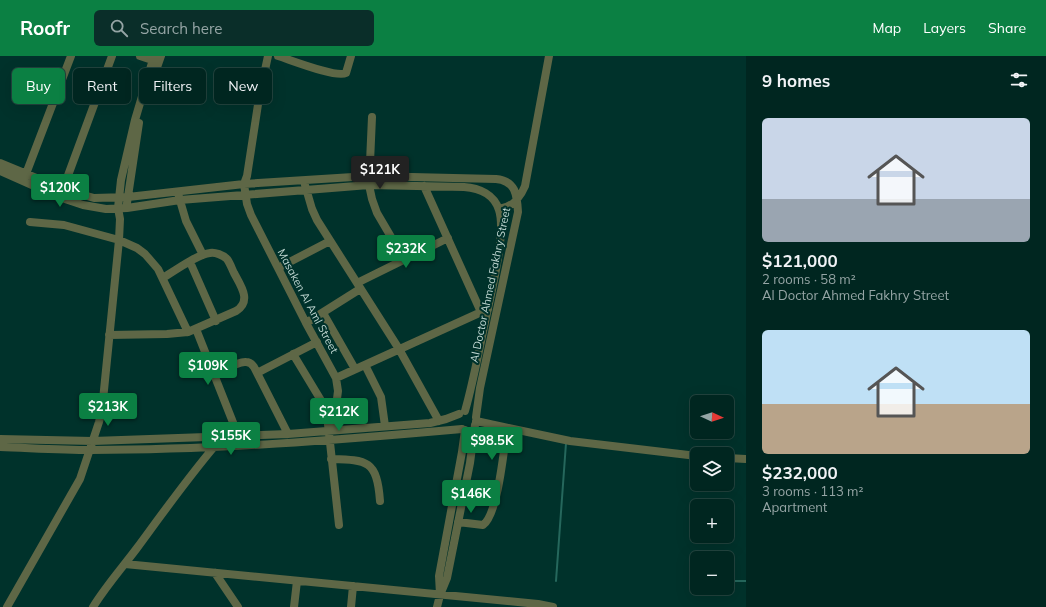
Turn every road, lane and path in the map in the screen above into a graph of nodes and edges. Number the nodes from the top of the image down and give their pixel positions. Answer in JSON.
{"nodes":[{"id":1,"x":71,"y":56,"type":"edge"},
{"id":2,"x":112,"y":56,"type":"edge"},
{"id":3,"x":140,"y":56,"type":"edge"},
{"id":4,"x":268,"y":56,"type":"edge"},
{"id":5,"x":278,"y":56,"type":"edge"},
{"id":6,"x":351,"y":56,"type":"edge"},
{"id":7,"x":550,"y":56,"type":"edge"},
{"id":8,"x":157,"y":59,"type":"edge"},
{"id":9,"x":372,"y":117,"type":"dead end"},
{"id":10,"x":0,"y":163,"type":"edge"},
{"id":11,"x":0,"y":171,"type":"edge"},
{"id":12,"x":369,"y":176,"type":"junction"},
{"id":13,"x":24,"y":178,"type":"junction"},
{"id":14,"x":496,"y":179,"type":"junction"},
{"id":15,"x":304,"y":180,"type":"junction"},
{"id":16,"x":244,"y":184,"type":"junction"},
{"id":17,"x":369,"y":185,"type":"junction"},
{"id":18,"x":424,"y":186,"type":"junction"},
{"id":19,"x":63,"y":189,"type":"junction"},
{"id":20,"x":306,"y":190,"type":"junction"},
{"id":21,"x":178,"y":191,"type":"junction"},
{"id":22,"x":488,"y":194,"type":"junction"},
{"id":23,"x":246,"y":195,"type":"junction"},
{"id":24,"x":124,"y":198,"type":"junction"},
{"id":25,"x":180,"y":200,"type":"junction"},
{"id":26,"x":518,"y":200,"type":"junction"},
{"id":27,"x":118,"y":208,"type":"junction"},
{"id":28,"x":127,"y":208,"type":"junction"},
{"id":29,"x":499,"y":209,"type":"junction"},
{"id":30,"x":120,"y":220,"type":"junction"},
{"id":31,"x":30,"y":222,"type":"dead end"},
{"id":32,"x":448,"y":238,"type":"junction"},
{"id":33,"x":119,"y":240,"type":"junction"},
{"id":34,"x":330,"y":241,"type":"junction"},
{"id":35,"x":203,"y":255,"type":"junction"},
{"id":36,"x":404,"y":260,"type":"junction"},
{"id":37,"x":190,"y":262,"type":"junction"},
{"id":38,"x":278,"y":268,"type":"junction"},
{"id":39,"x":163,"y":278,"type":"junction"},
{"id":40,"x":358,"y":286,"type":"junction"},
{"id":41,"x":485,"y":310,"type":"junction"},
{"id":42,"x":323,"y":312,"type":"junction"},
{"id":43,"x":216,"y":321,"type":"junction"},
{"id":44,"x":306,"y":323,"type":"junction"},
{"id":45,"x":192,"y":330,"type":"junction"},
{"id":46,"x":109,"y":336,"type":"junction"},
{"id":47,"x":317,"y":342,"type":"junction"},
{"id":48,"x":399,"y":349,"type":"junction"},
{"id":49,"x":293,"y":354,"type":"junction"},
{"id":50,"x":365,"y":365,"type":"junction"},
{"id":51,"x":355,"y":369,"type":"junction"},
{"id":52,"x":257,"y":373,"type":"junction"},
{"id":53,"x":214,"y":374,"type":"junction"},
{"id":54,"x":336,"y":378,"type":"junction"},
{"id":55,"x":462,"y":412,"type":"junction"},
{"id":56,"x":439,"y":421,"type":"junction"},
{"id":57,"x":476,"y":421,"type":"junction"},
{"id":58,"x":385,"y":426,"type":"junction"},
{"id":59,"x":507,"y":428,"type":"junction"},
{"id":60,"x":332,"y":430,"type":"junction"},
{"id":61,"x":463,"y":430,"type":"junction"},
{"id":62,"x":288,"y":434,"type":"junction"},
{"id":63,"x":238,"y":435,"type":"junction"},
{"id":64,"x":0,"y":439,"type":"edge"},
{"id":65,"x":93,"y":441,"type":"junction"},
{"id":66,"x":329,"y":441,"type":"junction"},
{"id":67,"x":0,"y":447,"type":"edge"},
{"id":68,"x":214,"y":447,"type":"junction"},
{"id":69,"x":90,"y":450,"type":"junction"},
{"id":70,"x":690,"y":455,"type":"edge"},
{"id":71,"x":734,"y":458,"type":"edge"},
{"id":72,"x":331,"y":459,"type":"junction"},
{"id":73,"x":746,"y":459,"type":"edge"},
{"id":74,"x":380,"y":500,"type":"dead end"},
{"id":75,"x":458,"y":522,"type":"junction"},
{"id":76,"x":340,"y":525,"type":"dead end"},
{"id":77,"x":125,"y":564,"type":"junction"},
{"id":78,"x":215,"y":572,"type":"junction"},
{"id":79,"x":297,"y":581,"type":"junction"},
{"id":80,"x":353,"y":586,"type":"junction"},
{"id":81,"x":440,"y":594,"type":"junction"},
{"id":82,"x":8,"y":607,"type":"edge"},
{"id":83,"x":92,"y":607,"type":"edge"},
{"id":84,"x":238,"y":607,"type":"edge"},
{"id":85,"x":294,"y":607,"type":"edge"},
{"id":86,"x":351,"y":607,"type":"edge"},
{"id":87,"x":437,"y":607,"type":"edge"},
{"id":88,"x":554,"y":607,"type":"edge"}],
"edges":[{"from":1,"to":13,"type":"street"},
{"from":2,"to":19,"type":"street"},
{"from":3,"to":8,"type":"street"},
{"from":4,"to":16,"type":"street"},
{"from":5,"to":6,"type":"street"},
{"from":7,"to":26,"type":"street"},
{"from":8,"to":24,"type":"street"},
{"from":9,"to":12,"type":"street"},
{"from":10,"to":13,"type":"street"},
{"from":11,"to":13,"type":"street"},
{"from":12,"to":14,"type":"street","name":"Al Doctor Ahmed Fakhry Street"},
{"from":12,"to":15,"type":"street","name":"Al Doctor Ahmed Fakhry Street"},
{"from":12,"to":17,"type":"street"},
{"from":13,"to":19,"type":"street","name":"Al Doctor Ahmed Fakhry Street"},
{"from":13,"to":27,"type":"street"},
{"from":14,"to":22,"type":"street"},
{"from":14,"to":26,"type":"street","name":"Al Doctor Ahmed Fakhry Street"},
{"from":15,"to":16,"type":"street","name":"Al Doctor Ahmed Fakhry Street"},
{"from":15,"to":20,"type":"street"},
{"from":16,"to":21,"type":"street","name":"Al Doctor Ahmed Fakhry Street"},
{"from":16,"to":23,"type":"street","name":"Masaken Al Aml Street"},
{"from":17,"to":18,"type":"street"},
{"from":17,"to":20,"type":"street"},
{"from":17,"to":36,"type":"street"},
{"from":18,"to":22,"type":"street"},
{"from":18,"to":32,"type":"street"},
{"from":19,"to":24,"type":"street","name":"Al Doctor Ahmed Fakhry Street"},
{"from":20,"to":23,"type":"street"},
{"from":20,"to":34,"type":"street"},
{"from":21,"to":24,"type":"street","name":"Al Doctor Ahmed Fakhry Street"},
{"from":21,"to":25,"type":"street"},
{"from":22,"to":29,"type":"street","name":"Al Doctor Ahmed Fakhry Street"},
{"from":23,"to":25,"type":"street"},
{"from":23,"to":38,"type":"street","name":"Masaken Al Aml Street"},
{"from":24,"to":27,"type":"street"},
{"from":24,"to":28,"type":"street"},
{"from":25,"to":28,"type":"street"},
{"from":25,"to":35,"type":"street"},
{"from":26,"to":29,"type":"street"},
{"from":26,"to":57,"type":"street","name":"Al Doctor Ahmed Fakhry Street"},
{"from":27,"to":28,"type":"street"},
{"from":27,"to":30,"type":"street"},
{"from":28,"to":30,"type":"street"},
{"from":29,"to":41,"type":"street","name":"Al Doctor Ahmed Fakhry Street"},
{"from":30,"to":33,"type":"street"},
{"from":31,"to":33,"type":"street"},
{"from":32,"to":36,"type":"street"},
{"from":32,"to":41,"type":"street"},
{"from":33,"to":39,"type":"street"},
{"from":33,"to":46,"type":"street"},
{"from":34,"to":38,"type":"street"},
{"from":34,"to":40,"type":"street"},
{"from":35,"to":37,"type":"street"},
{"from":35,"to":43,"type":"street"},
{"from":36,"to":40,"type":"street"},
{"from":37,"to":39,"type":"street"},
{"from":37,"to":43,"type":"street"},
{"from":38,"to":44,"type":"street","name":"Masaken Al Aml Street"},
{"from":39,"to":45,"type":"street"},
{"from":40,"to":42,"type":"street"},
{"from":40,"to":48,"type":"street"},
{"from":41,"to":48,"type":"street"},
{"from":41,"to":55,"type":"street","name":"Al Doctor Ahmed Fakhry Street"},
{"from":42,"to":44,"type":"street"},
{"from":42,"to":51,"type":"street"},
{"from":43,"to":45,"type":"street"},
{"from":44,"to":47,"type":"street","name":"Masaken Al Aml Street"},
{"from":45,"to":46,"type":"street"},
{"from":45,"to":53,"type":"street"},
{"from":46,"to":65,"type":"street"},
{"from":47,"to":49,"type":"street"},
{"from":47,"to":54,"type":"street","name":"Masaken Al Aml Street"},
{"from":48,"to":50,"type":"street"},
{"from":48,"to":56,"type":"street"},
{"from":49,"to":52,"type":"street"},
{"from":49,"to":60,"type":"street"},
{"from":50,"to":51,"type":"street"},
{"from":50,"to":58,"type":"street"},
{"from":51,"to":54,"type":"street"},
{"from":52,"to":53,"type":"street"},
{"from":52,"to":62,"type":"street"},
{"from":53,"to":63,"type":"street"},
{"from":54,"to":60,"type":"street","name":"Masaken Al Aml Street"},
{"from":55,"to":56,"type":"street"},
{"from":55,"to":57,"type":"street"},
{"from":55,"to":61,"type":"street"},
{"from":56,"to":58,"type":"street"},
{"from":57,"to":59,"type":"street"},
{"from":57,"to":61,"type":"street"},
{"from":57,"to":75,"type":"street","name":"Al Doctor Ahmed Fakhry Street"},
{"from":58,"to":60,"type":"street"},
{"from":59,"to":70,"type":"street"},
{"from":59,"to":75,"type":"street"},
{"from":60,"to":62,"type":"street"},
{"from":60,"to":66,"type":"street"},
{"from":61,"to":66,"type":"street"},
{"from":61,"to":81,"type":"street"},
{"from":62,"to":63,"type":"street"},
{"from":63,"to":65,"type":"street"},
{"from":64,"to":65,"type":"street"},
{"from":65,"to":69,"type":"street"},
{"from":66,"to":68,"type":"street"},
{"from":66,"to":72,"type":"street"},
{"from":67,"to":69,"type":"street"},
{"from":68,"to":69,"type":"street"},
{"from":68,"to":77,"type":"street"},
{"from":69,"to":82,"type":"street"},
{"from":71,"to":73,"type":"street"},
{"from":72,"to":74,"type":"street"},
{"from":72,"to":76,"type":"street"},
{"from":75,"to":81,"type":"street","name":"Al Doctor Ahmed Fakhry Street"},
{"from":77,"to":78,"type":"street"},
{"from":77,"to":83,"type":"street"},
{"from":78,"to":79,"type":"street"},
{"from":78,"to":84,"type":"street"},
{"from":79,"to":80,"type":"street"},
{"from":79,"to":85,"type":"street"},
{"from":80,"to":81,"type":"street"},
{"from":80,"to":86,"type":"street"},
{"from":81,"to":87,"type":"street"},
{"from":81,"to":88,"type":"street"}]}
